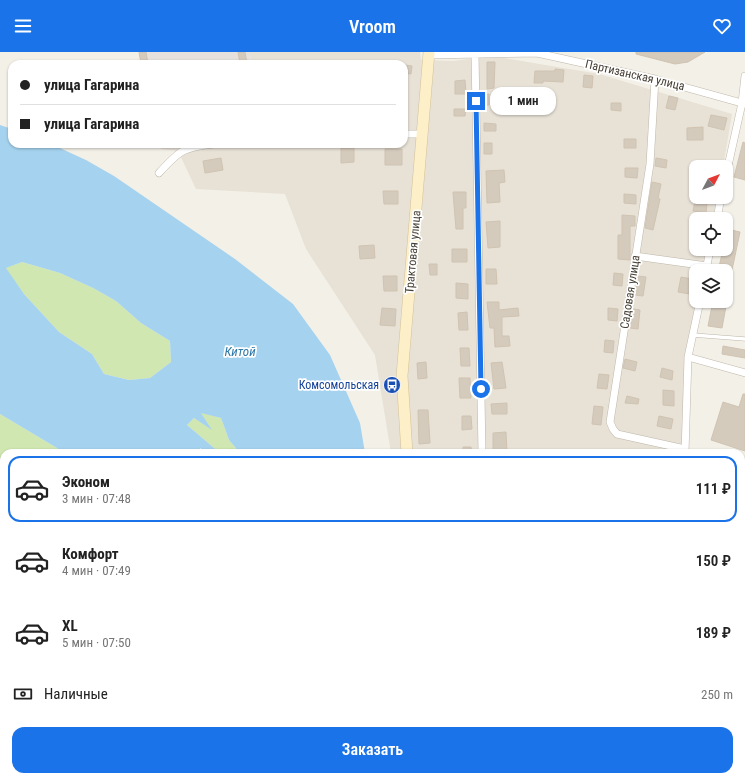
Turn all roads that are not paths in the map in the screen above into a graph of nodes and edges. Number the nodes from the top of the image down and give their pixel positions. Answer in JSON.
{"nodes":[{"id":1,"x":429,"y":53,"type":"edge"},
{"id":2,"x":475,"y":53,"type":"junction"},
{"id":3,"x":745,"y":76,"type":"edge"},
{"id":4,"x":655,"y":79,"type":"junction"},
{"id":5,"x":744,"y":103,"type":"edge"},
{"id":6,"x":408,"y":134,"type":"edge"},
{"id":7,"x":423,"y":134,"type":"junction"},
{"id":8,"x":189,"y":148,"type":"edge"},
{"id":9,"x":730,"y":160,"type":"edge"},
{"id":10,"x":159,"y":173,"type":"dead end"},
{"id":11,"x":636,"y":256,"type":"junction"},
{"id":12,"x":689,"y":265,"type":"edge"},
{"id":13,"x":699,"y":308,"type":"edge"},
{"id":14,"x":693,"y":335,"type":"junction"},
{"id":15,"x":745,"y":339,"type":"edge"},
{"id":16,"x":688,"y":357,"type":"junction"},
{"id":17,"x":745,"y":373,"type":"edge"},
{"id":18,"x":407,"y":449,"type":"edge"},
{"id":19,"x":482,"y":449,"type":"edge"},
{"id":20,"x":677,"y":449,"type":"edge"},
{"id":21,"x":685,"y":449,"type":"edge"}],
"edges":[{"from":1,"to":2,"type":"street","name":"Партизанская улица"},
{"from":1,"to":7,"type":"street","name":"Трактовая улица"},
{"from":2,"to":4,"type":"street","name":"Партизанская улица"},
{"from":2,"to":19,"type":"street"},
{"from":3,"to":5,"type":"street"},
{"from":4,"to":5,"type":"street","name":"Партизанская улица"},
{"from":4,"to":11,"type":"street","name":"Садовая улица"},
{"from":5,"to":9,"type":"street"},
{"from":6,"to":7,"type":"street"},
{"from":7,"to":18,"type":"street","name":"Трактовая улица"},
{"from":8,"to":10,"type":"street"},
{"from":11,"to":12,"type":"street"},
{"from":11,"to":20,"type":"street","name":"Садовая улица"},
{"from":13,"to":14,"type":"street"},
{"from":14,"to":15,"type":"lane"},
{"from":14,"to":16,"type":"street"},
{"from":16,"to":17,"type":"street"},
{"from":16,"to":21,"type":"street"}]}
